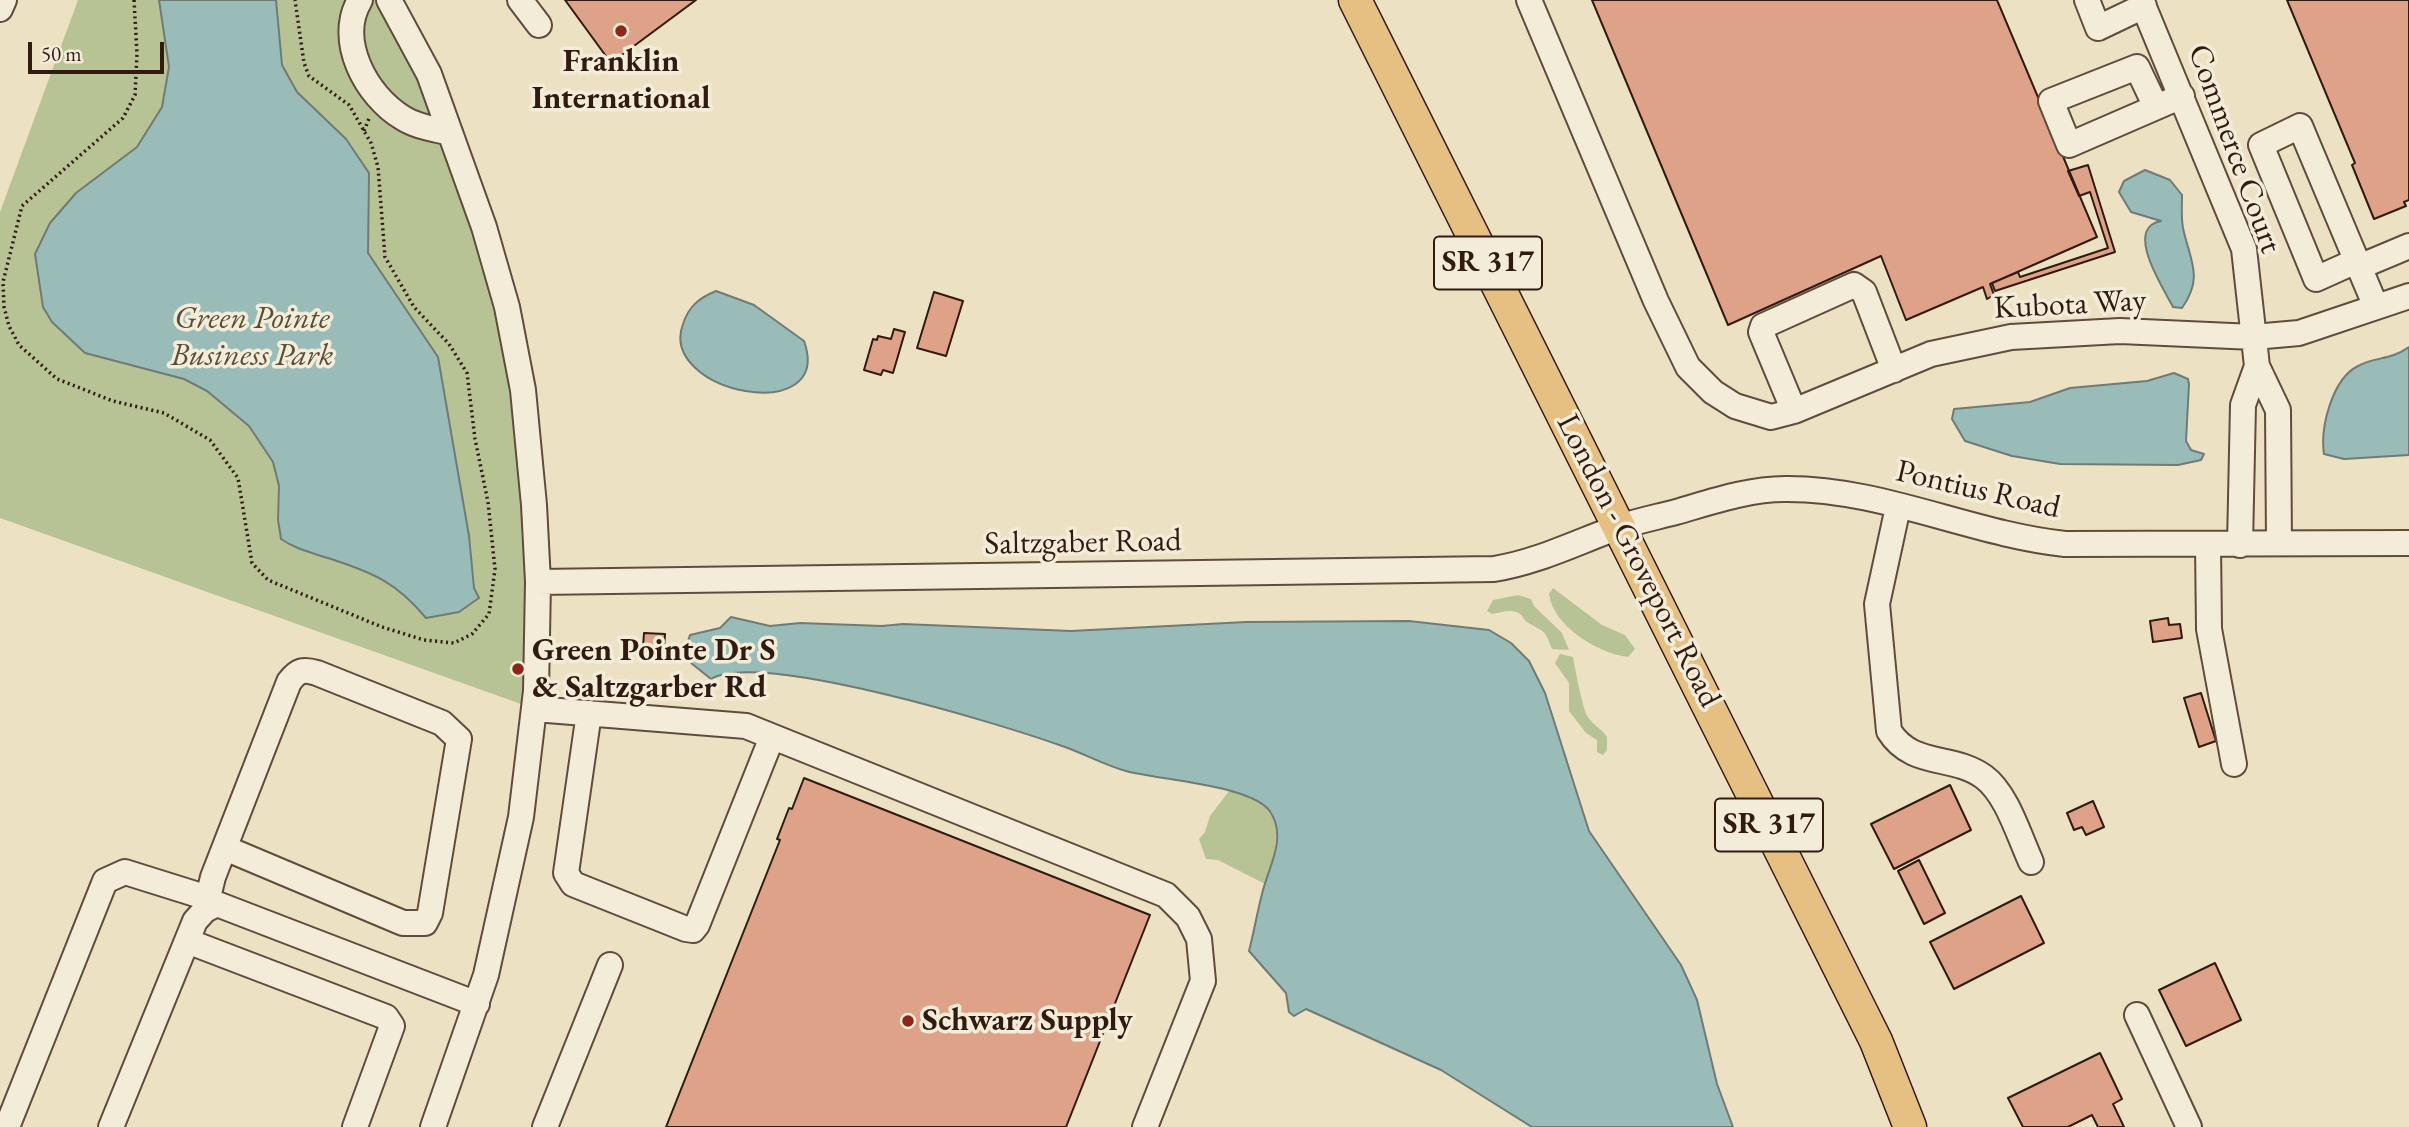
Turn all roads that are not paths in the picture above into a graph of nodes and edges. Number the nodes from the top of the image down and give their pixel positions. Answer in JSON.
{"nodes":[{"id":1,"x":4,"y":0,"type":"edge"},
{"id":2,"x":360,"y":0,"type":"edge"},
{"id":3,"x":389,"y":0,"type":"edge"},
{"id":4,"x":520,"y":0,"type":"edge"},
{"id":5,"x":1355,"y":0,"type":"edge"},
{"id":6,"x":1529,"y":0,"type":"edge"},
{"id":7,"x":2087,"y":0,"type":"edge"},
{"id":8,"x":2142,"y":3,"type":"edge"},
{"id":9,"x":0,"y":9,"type":"edge"},
{"id":10,"x":539,"y":25,"type":"dead end"},
{"id":11,"x":2182,"y":96,"type":"junction"},
{"id":12,"x":2156,"y":107,"type":"dead end"},
{"id":13,"x":450,"y":133,"type":"junction"},
{"id":14,"x":2409,"y":246,"type":"edge"},
{"id":15,"x":2358,"y":264,"type":"junction"},
{"id":16,"x":2409,"y":296,"type":"edge"},
{"id":17,"x":2376,"y":307,"type":"junction"},
{"id":18,"x":2254,"y":337,"type":"junction"},
{"id":19,"x":2257,"y":366,"type":"junction"},
{"id":20,"x":1894,"y":370,"type":"junction"},
{"id":21,"x":1794,"y":411,"type":"junction"},
{"id":22,"x":1898,"y":507,"type":"junction"},
{"id":23,"x":1621,"y":526,"type":"junction"},
{"id":24,"x":2279,"y":543,"type":"junction"},
{"id":25,"x":2409,"y":543,"type":"edge"},
{"id":26,"x":2208,"y":545,"type":"junction"},
{"id":27,"x":2240,"y":545,"type":"junction"},
{"id":28,"x":538,"y":582,"type":"junction"},
{"id":29,"x":535,"y":709,"type":"junction"},
{"id":30,"x":589,"y":713,"type":"junction"},
{"id":31,"x":772,"y":737,"type":"junction"},
{"id":32,"x":2235,"y":764,"type":"dead end"},
{"id":33,"x":225,"y":848,"type":"junction"},
{"id":34,"x":2031,"y":862,"type":"dead end"},
{"id":35,"x":206,"y":904,"type":"junction"},
{"id":36,"x":187,"y":941,"type":"junction"},
{"id":37,"x":610,"y":965,"type":"dead end"},
{"id":38,"x":477,"y":1004,"type":"junction"},
{"id":39,"x":2137,"y":1015,"type":"dead end"},
{"id":40,"x":7,"y":1127,"type":"edge"},
{"id":41,"x":111,"y":1127,"type":"edge"},
{"id":42,"x":355,"y":1127,"type":"edge"},
{"id":43,"x":433,"y":1127,"type":"edge"},
{"id":44,"x":545,"y":1127,"type":"edge"},
{"id":45,"x":1145,"y":1127,"type":"edge"},
{"id":46,"x":1910,"y":1127,"type":"edge"},
{"id":47,"x":2189,"y":1127,"type":"edge"}],
"edges":[{"from":1,"to":9,"type":"street"},
{"from":2,"to":13,"type":"street"},
{"from":3,"to":13,"type":"street"},
{"from":4,"to":10,"type":"street"},
{"from":5,"to":23,"type":"main road","name":"London - Groveport Road","number":"SR 317"},
{"from":6,"to":21,"type":"street","name":"Kubota Way"},
{"from":7,"to":8,"type":"street"},
{"from":8,"to":11,"type":"street","name":"Commerce Court"},
{"from":11,"to":12,"type":"street"},
{"from":11,"to":18,"type":"street","name":"Commerce Court"},
{"from":13,"to":28,"type":"street"},
{"from":14,"to":15,"type":"street"},
{"from":15,"to":15,"type":"street"},
{"from":15,"to":17,"type":"street"},
{"from":16,"to":17,"type":"street","name":"Kubota Way"},
{"from":17,"to":18,"type":"street","name":"Kubota Way"},
{"from":18,"to":19,"type":"street","name":"Commerce Court"},
{"from":18,"to":20,"type":"street","name":"Kubota Way"},
{"from":19,"to":24,"type":"street","name":"Commerce Court"},
{"from":19,"to":27,"type":"street","name":"Commerce Court"},
{"from":20,"to":21,"type":"street","name":"Kubota Way"},
{"from":20,"to":21,"type":"street"},
{"from":22,"to":23,"type":"street","name":"Pontius Road"},
{"from":22,"to":26,"type":"street","name":"Pontius Road"},
{"from":22,"to":34,"type":"street"},
{"from":23,"to":28,"type":"street","name":"Saltzgaber Road"},
{"from":23,"to":46,"type":"main road","name":"London - Groveport Road","number":"SR 317"},
{"from":24,"to":25,"type":"street","name":"Pontius Road"},
{"from":24,"to":27,"type":"street","name":"Pontius Road"},
{"from":26,"to":27,"type":"street","name":"Pontius Road"},
{"from":26,"to":32,"type":"street"},
{"from":28,"to":29,"type":"street"},
{"from":29,"to":30,"type":"street"},
{"from":29,"to":38,"type":"street"},
{"from":30,"to":31,"type":"street"},
{"from":30,"to":31,"type":"street"},
{"from":31,"to":45,"type":"street"},
{"from":33,"to":33,"type":"street"},
{"from":33,"to":35,"type":"street"},
{"from":35,"to":36,"type":"street"},
{"from":35,"to":38,"type":"street"},
{"from":35,"to":40,"type":"street"},
{"from":36,"to":41,"type":"street"},
{"from":36,"to":42,"type":"street"},
{"from":37,"to":44,"type":"street"},
{"from":38,"to":43,"type":"street"},
{"from":39,"to":47,"type":"street"}]}
